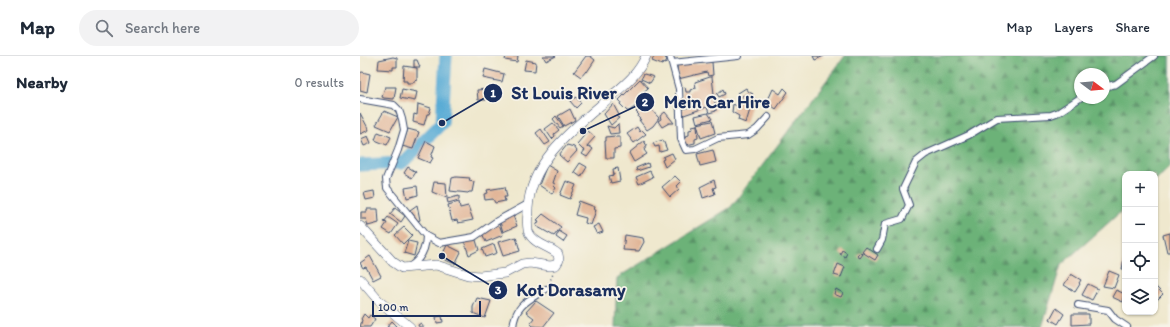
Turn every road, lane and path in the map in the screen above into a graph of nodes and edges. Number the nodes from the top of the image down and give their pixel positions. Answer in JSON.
{"nodes":[{"id":1,"x":646,"y":56,"type":"edge"},
{"id":2,"x":670,"y":56,"type":"edge"},
{"id":3,"x":738,"y":56,"type":"edge"},
{"id":4,"x":1154,"y":56,"type":"edge"},
{"id":5,"x":672,"y":63,"type":"junction"},
{"id":6,"x":1110,"y":86,"type":"edge"},
{"id":7,"x":360,"y":99,"type":"edge"},
{"id":8,"x":1074,"y":102,"type":"edge"},
{"id":9,"x":768,"y":117,"type":"dead end"},
{"id":10,"x":528,"y":204,"type":"junction"},
{"id":11,"x":360,"y":226,"type":"edge"},
{"id":12,"x":426,"y":236,"type":"junction"},
{"id":13,"x":877,"y":249,"type":"dead end"},
{"id":14,"x":556,"y":265,"type":"junction"},
{"id":15,"x":408,"y":268,"type":"junction"},
{"id":16,"x":360,"y":279,"type":"edge"},
{"id":17,"x":546,"y":289,"type":"joint"},
{"id":18,"x":1078,"y":305,"type":"dead end"},
{"id":19,"x":410,"y":327,"type":"edge"},
{"id":20,"x":513,"y":327,"type":"edge"},
{"id":21,"x":1127,"y":327,"type":"edge"}],
"edges":[{"from":1,"to":10,"type":"main road"},
{"from":2,"to":5,"type":"street"},
{"from":3,"to":5,"type":"street"},
{"from":4,"to":6,"type":"street"},
{"from":5,"to":9,"type":"street"},
{"from":7,"to":12,"type":"street"},
{"from":8,"to":13,"type":"street"},
{"from":10,"to":12,"type":"street"},
{"from":10,"to":14,"type":"main road"},
{"from":11,"to":15,"type":"main road"},
{"from":12,"to":15,"type":"street"},
{"from":14,"to":15,"type":"main road"},
{"from":14,"to":17,"type":"path"},
{"from":16,"to":19,"type":"main road"},
{"from":17,"to":20,"type":"street"},
{"from":18,"to":21,"type":"street"}]}
